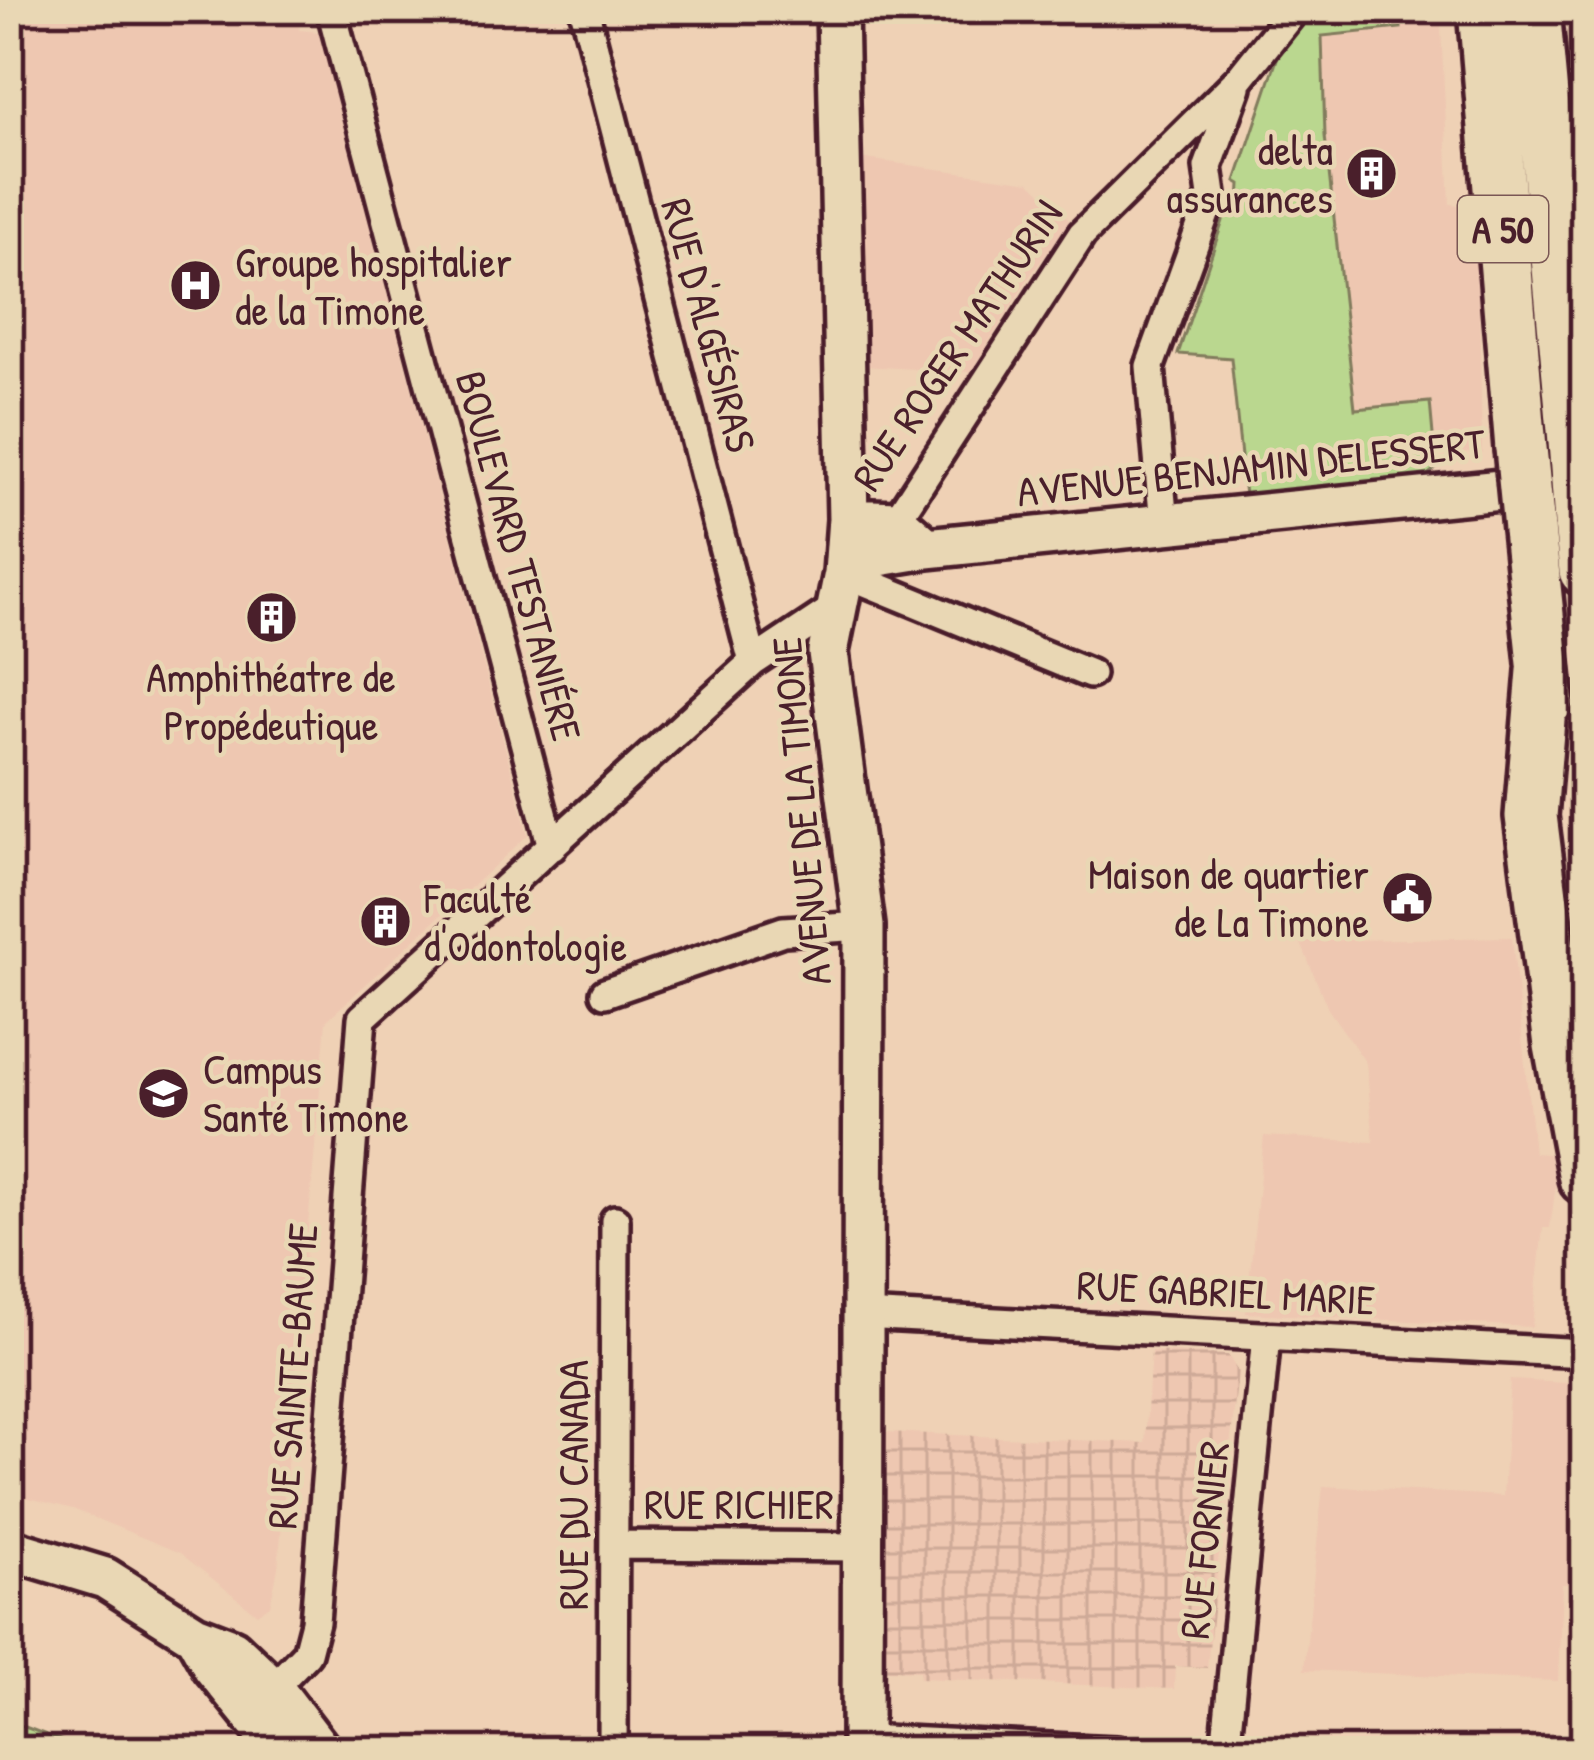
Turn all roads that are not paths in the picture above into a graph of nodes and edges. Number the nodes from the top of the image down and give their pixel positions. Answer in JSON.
{"nodes":[{"id":1,"x":331,"y":9,"type":"edge"},
{"id":2,"x":584,"y":9,"type":"edge"},
{"id":3,"x":837,"y":9,"type":"edge"},
{"id":4,"x":1294,"y":9,"type":"edge"},
{"id":5,"x":1484,"y":9,"type":"edge"},
{"id":6,"x":1534,"y":9,"type":"edge"},
{"id":7,"x":1240,"y":77,"type":"junction"},
{"id":8,"x":1169,"y":152,"type":"junction"},
{"id":9,"x":1208,"y":167,"type":"junction"},
{"id":10,"x":1581,"y":503,"type":"edge"},
{"id":11,"x":848,"y":519,"type":"junction"},
{"id":12,"x":896,"y":521,"type":"junction"},
{"id":13,"x":1164,"y":524,"type":"junction"},
{"id":14,"x":928,"y":548,"type":"junction"},
{"id":15,"x":850,"y":579,"type":"junction"},
{"id":16,"x":753,"y":662,"type":"junction"},
{"id":17,"x":1543,"y":671,"type":"junction"},
{"id":18,"x":1090,"y":674,"type":"dead end"},
{"id":19,"x":552,"y":847,"type":"junction"},
{"id":20,"x":864,"y":926,"type":"junction"},
{"id":21,"x":1585,"y":962,"type":"edge"},
{"id":22,"x":605,"y":993,"type":"dead end"},
{"id":23,"x":1585,"y":1178,"type":"edge"},
{"id":24,"x":615,"y":1220,"type":"dead end"},
{"id":25,"x":862,"y":1315,"type":"junction"},
{"id":26,"x":1266,"y":1336,"type":"junction"},
{"id":27,"x":1585,"y":1353,"type":"edge"},
{"id":28,"x":615,"y":1545,"type":"junction"},
{"id":29,"x":862,"y":1547,"type":"junction"},
{"id":30,"x":9,"y":1549,"type":"edge"},
{"id":31,"x":271,"y":1721,"type":"edge"},
{"id":32,"x":862,"y":1745,"type":"edge"},
{"id":33,"x":321,"y":1751,"type":"edge"},
{"id":34,"x":613,"y":1751,"type":"edge"},
{"id":35,"x":1116,"y":1751,"type":"edge"},
{"id":36,"x":1225,"y":1751,"type":"edge"}],
"edges":[{"from":1,"to":19,"type":"street","name":"BOULEVARD TESTANIÉRE"},
{"from":2,"to":16,"type":"street","name":"RUE D'ALGÉSIRAS"},
{"from":3,"to":11,"type":"street","name":"AVENUE DE LA TIMONE"},
{"from":4,"to":7,"type":"street","name":"RUE ROGER MATHURIN"},
{"from":5,"to":17,"type":"highway","number":"A 50","bridge":true},
{"from":6,"to":10,"type":"highway","number":"A 50"},
{"from":7,"to":8,"type":"street","name":"RUE ROGER MATHURIN"},
{"from":7,"to":9,"type":"street"},
{"from":8,"to":9,"type":"street"},
{"from":8,"to":12,"type":"street","name":"RUE ROGER MATHURIN"},
{"from":9,"to":13,"type":"street"},
{"from":10,"to":13,"type":"street","name":"AVENUE BENJAMIN DELESSERT"},
{"from":11,"to":12,"type":"street"},
{"from":11,"to":15,"type":"street","name":"AVENUE DE LA TIMONE"},
{"from":12,"to":14,"type":"street"},
{"from":12,"to":15,"type":"street","name":"RUE ROGER MATHURIN"},
{"from":13,"to":14,"type":"street","name":"AVENUE BENJAMIN DELESSERT"},
{"from":14,"to":15,"type":"street","name":"AVENUE BENJAMIN DELESSERT"},
{"from":15,"to":16,"type":"street"},
{"from":15,"to":18,"type":"street"},
{"from":15,"to":20,"type":"street","name":"AVENUE DE LA TIMONE"},
{"from":16,"to":19,"type":"street"},
{"from":17,"to":21,"type":"highway","number":"A 50"},
{"from":17,"to":23,"type":"highway"},
{"from":19,"to":31,"type":"street","name":"RUE SAINTE-BAUME"},
{"from":20,"to":22,"type":"street"},
{"from":20,"to":25,"type":"street","name":"AVENUE DE LA TIMONE"},
{"from":24,"to":28,"type":"street","name":"RUE DU CANADA"},
{"from":25,"to":26,"type":"street","name":"RUE GABRIEL MARIE"},
{"from":25,"to":29,"type":"street","name":"AVENUE DE LA TIMONE"},
{"from":26,"to":27,"type":"street","name":"RUE GABRIEL MARIE"},
{"from":26,"to":36,"type":"street","name":"RUE FORNIER"},
{"from":28,"to":29,"type":"street","name":"RUE RICHIER"},
{"from":28,"to":34,"type":"street","name":"RUE DU CANADA"},
{"from":29,"to":32,"type":"street","name":"AVENUE DE LA TIMONE"},
{"from":30,"to":31,"type":"street"},
{"from":31,"to":33,"type":"street"},
{"from":32,"to":35,"type":"street"}]}
